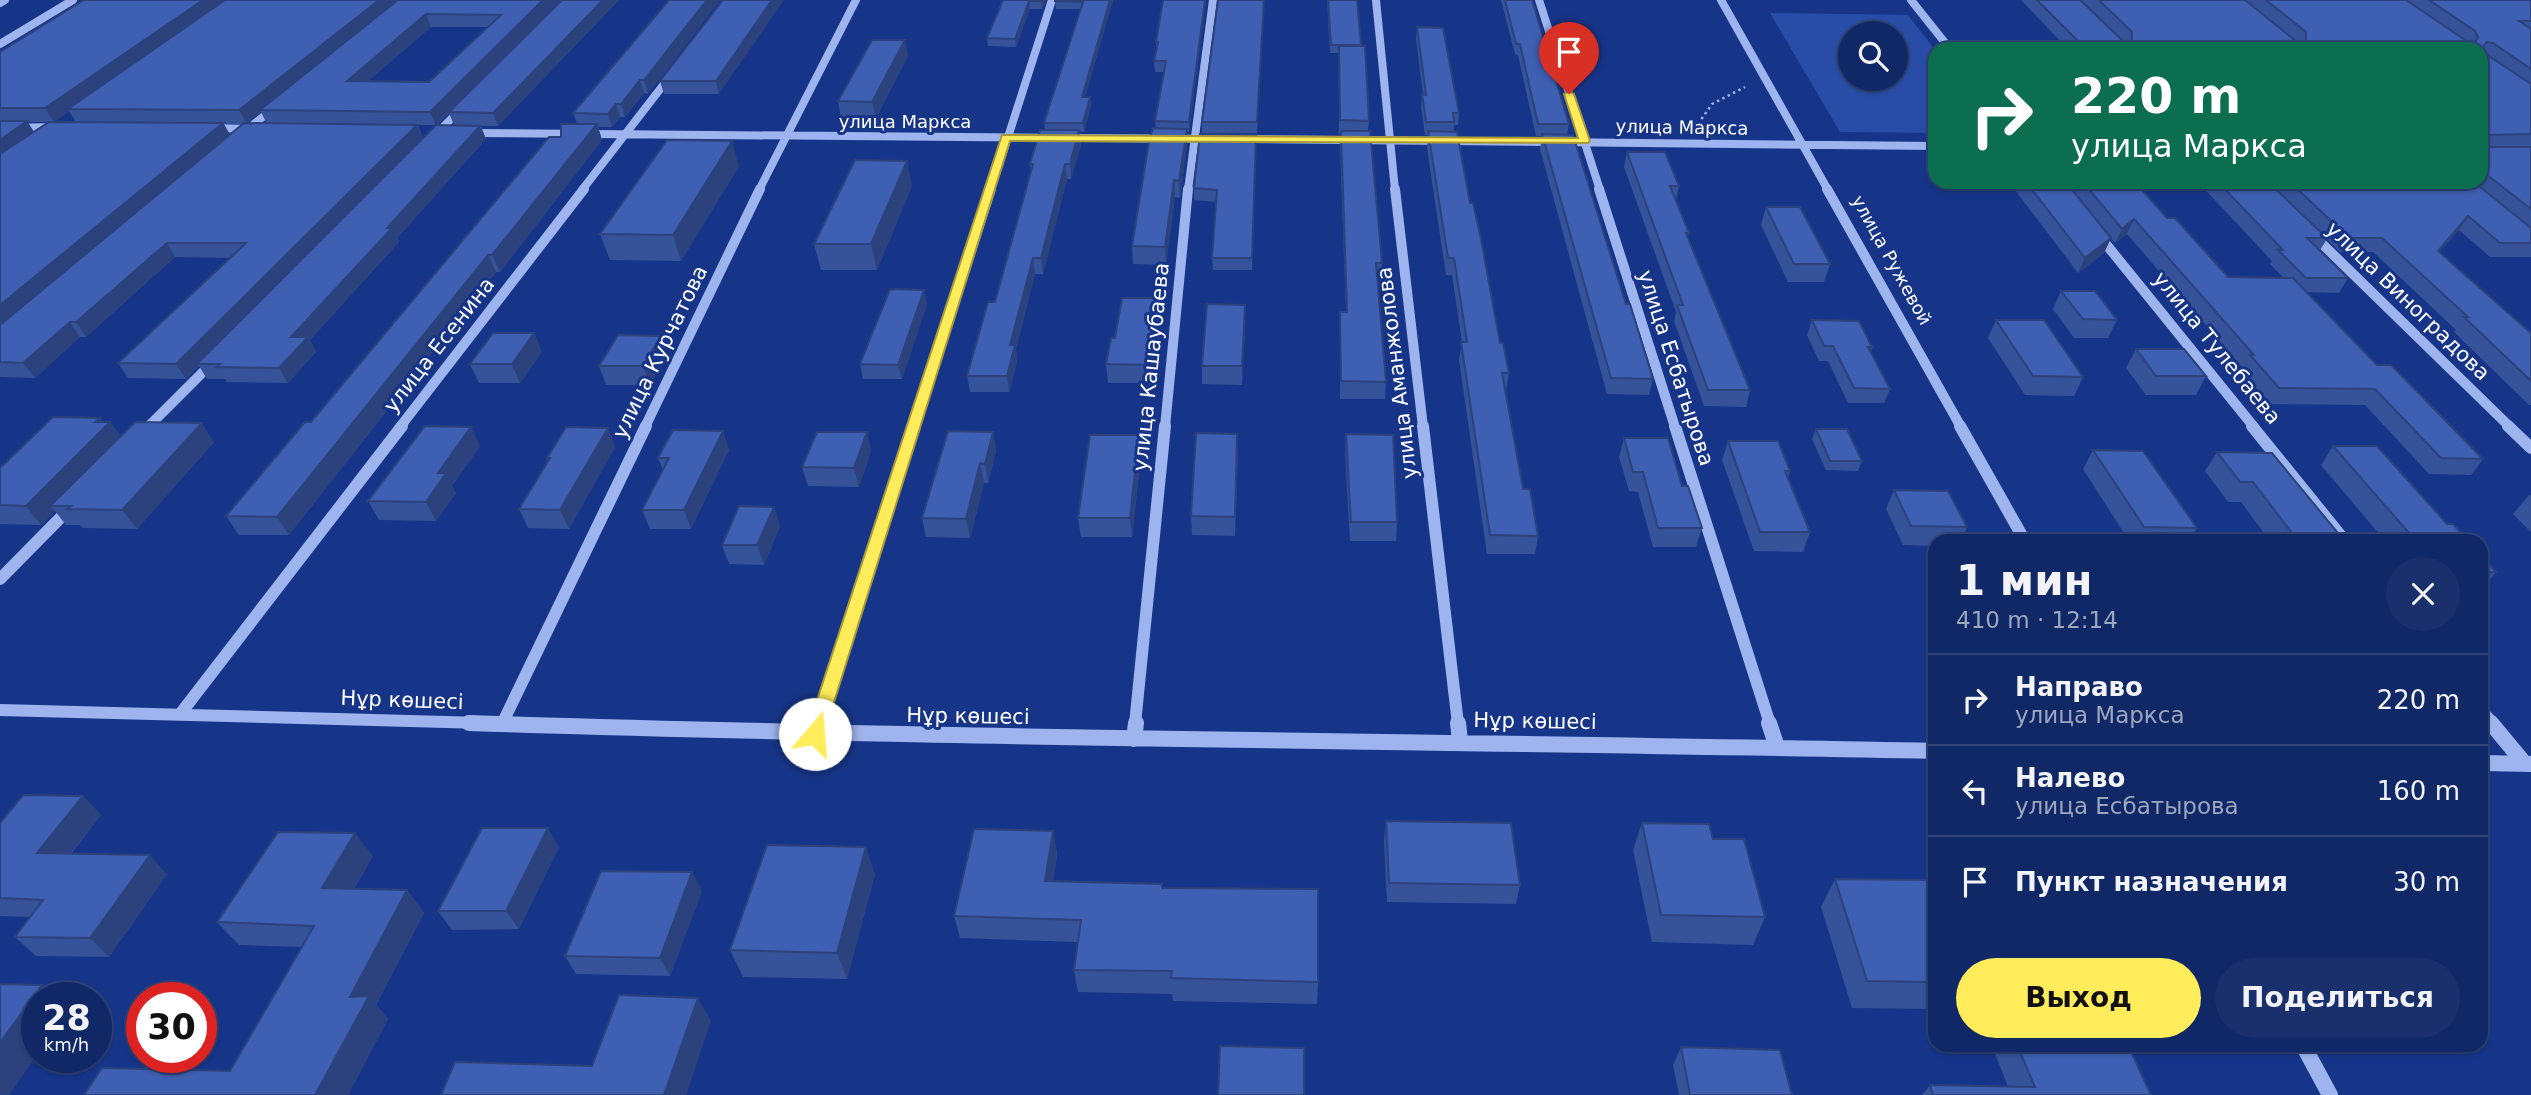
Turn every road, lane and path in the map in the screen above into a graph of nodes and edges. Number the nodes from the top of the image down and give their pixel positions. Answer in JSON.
{"nodes":[{"id":1,"x":5,"y":0,"type":"edge"},
{"id":2,"x":73,"y":0,"type":"edge"},
{"id":3,"x":856,"y":0,"type":"edge"},
{"id":4,"x":1052,"y":0,"type":"edge"},
{"id":5,"x":1213,"y":0,"type":"edge"},
{"id":6,"x":1376,"y":0,"type":"edge"},
{"id":7,"x":1539,"y":0,"type":"edge"},
{"id":8,"x":1721,"y":0,"type":"edge"},
{"id":9,"x":1910,"y":0,"type":"edge"},
{"id":10,"x":0,"y":3,"type":"edge"},
{"id":11,"x":1944,"y":42,"type":"edge"},
{"id":12,"x":0,"y":44,"type":"edge"},
{"id":13,"x":680,"y":62,"type":"edge"},
{"id":14,"x":1765,"y":78,"type":"junction"},
{"id":15,"x":475,"y":94,"type":"edge"},
{"id":16,"x":280,"y":103,"type":"edge"},
{"id":17,"x":71,"y":123,"type":"edge"},
{"id":18,"x":59,"y":127,"type":"junction"},
{"id":19,"x":0,"y":128,"type":"edge"},
{"id":20,"x":194,"y":128,"type":"edge"},
{"id":21,"x":248,"y":129,"type":"junction"},
{"id":22,"x":262,"y":129,"type":"edge"},
{"id":23,"x":438,"y":132,"type":"junction"},
{"id":24,"x":451,"y":132,"type":"edge"},
{"id":25,"x":464,"y":133,"type":"edge"},
{"id":26,"x":624,"y":135,"type":"junction"},
{"id":27,"x":785,"y":136,"type":"junction"},
{"id":28,"x":426,"y":137,"type":"edge"},
{"id":29,"x":238,"y":138,"type":"edge"},
{"id":30,"x":1006,"y":138,"type":"junction"},
{"id":31,"x":1193,"y":139,"type":"junction"},
{"id":32,"x":1219,"y":139,"type":"edge"},
{"id":33,"x":1232,"y":139,"type":"edge"},
{"id":34,"x":39,"y":141,"type":"edge"},
{"id":35,"x":1389,"y":141,"type":"junction"},
{"id":36,"x":1584,"y":141,"type":"junction"},
{"id":37,"x":1686,"y":142,"type":"junction"},
{"id":38,"x":1803,"y":144,"type":"junction"},
{"id":39,"x":1928,"y":146,"type":"edge"},
{"id":40,"x":2092,"y":225,"type":"edge"},
{"id":41,"x":2307,"y":229,"type":"edge"},
{"id":42,"x":224,"y":351,"type":"edge"},
{"id":43,"x":136,"y":440,"type":"edge"},
{"id":44,"x":2531,"y":448,"type":"edge"},
{"id":45,"x":78,"y":499,"type":"edge"},
{"id":46,"x":2021,"y":534,"type":"edge"},
{"id":47,"x":2339,"y":534,"type":"edge"},
{"id":48,"x":0,"y":579,"type":"edge"},
{"id":49,"x":0,"y":710,"type":"edge"},
{"id":50,"x":181,"y":713,"type":"junction"},
{"id":51,"x":2488,"y":717,"type":"edge"},
{"id":52,"x":502,"y":724,"type":"junction"},
{"id":53,"x":815,"y":734,"type":"junction"},
{"id":54,"x":1134,"y":739,"type":"junction"},
{"id":55,"x":1460,"y":741,"type":"junction"},
{"id":56,"x":1777,"y":747,"type":"junction"},
{"id":57,"x":1928,"y":751,"type":"edge"},
{"id":58,"x":2488,"y":763,"type":"edge"},
{"id":59,"x":2528,"y":764,"type":"edge"},
{"id":60,"x":2307,"y":1052,"type":"edge"},
{"id":61,"x":2330,"y":1095,"type":"edge"}],
"edges":[{"from":1,"to":10,"type":"street"},
{"from":2,"to":12,"type":"street"},
{"from":3,"to":27,"type":"street","name":"улица Курчатова"},
{"from":4,"to":30,"type":"street"},
{"from":5,"to":31,"type":"street","name":"улица Кашаубаева"},
{"from":6,"to":35,"type":"street","name":"улица Аманжолова"},
{"from":7,"to":36,"type":"street","name":"улица Есбатырова"},
{"from":8,"to":14,"type":"street","name":"улица Ружевой"},
{"from":9,"to":11,"type":"street"},
{"from":13,"to":26,"type":"street","name":"улица Есенина"},
{"from":14,"to":37,"type":"path"},
{"from":14,"to":38,"type":"street","name":"улица Ружевой"},
{"from":15,"to":23,"type":"street"},
{"from":16,"to":21,"type":"street"},
{"from":17,"to":18,"type":"street"},
{"from":18,"to":19,"type":"street"},
{"from":18,"to":34,"type":"street"},
{"from":20,"to":21,"type":"street"},
{"from":21,"to":22,"type":"street"},
{"from":21,"to":29,"type":"street"},
{"from":23,"to":24,"type":"street"},
{"from":23,"to":28,"type":"street"},
{"from":25,"to":26,"type":"street","name":"улица Маркса"},
{"from":26,"to":27,"type":"street","name":"улица Маркса"},
{"from":26,"to":50,"type":"street","name":"улица Есенина"},
{"from":27,"to":30,"type":"street","name":"улица Маркса"},
{"from":27,"to":52,"type":"street","name":"улица Курчатова"},
{"from":30,"to":31,"type":"street","name":"улица Маркса"},
{"from":30,"to":53,"type":"street"},
{"from":31,"to":32,"type":"street","name":"улица Маркса"},
{"from":31,"to":54,"type":"street","name":"улица Кашаубаева"},
{"from":33,"to":35,"type":"street","name":"улица Маркса"},
{"from":35,"to":36,"type":"street","name":"улица Маркса"},
{"from":35,"to":55,"type":"street","name":"улица Аманжолова"},
{"from":36,"to":37,"type":"street","name":"улица Маркса"},
{"from":36,"to":56,"type":"street","name":"улица Есбатырова"},
{"from":37,"to":38,"type":"street","name":"улица Маркса"},
{"from":38,"to":39,"type":"street","name":"улица Маркса"},
{"from":38,"to":46,"type":"street","name":"улица Ружевой"},
{"from":40,"to":47,"type":"street","name":"улица Тулебаева"},
{"from":41,"to":44,"type":"street","name":"улица Виноградова"},
{"from":42,"to":43,"type":"street"},
{"from":45,"to":48,"type":"street"},
{"from":49,"to":50,"type":"street","name":"Нұр көшесі"},
{"from":50,"to":52,"type":"street","name":"Нұр көшесі"},
{"from":51,"to":59,"type":"street"},
{"from":52,"to":53,"type":"street","name":"Нұр көшесі"},
{"from":53,"to":54,"type":"street","name":"Нұр көшесі"},
{"from":54,"to":55,"type":"street","name":"Нұр көшесі"},
{"from":55,"to":56,"type":"street","name":"Нұр көшесі"},
{"from":56,"to":57,"type":"street","name":"Нұр көшесі"},
{"from":58,"to":59,"type":"street"},
{"from":60,"to":61,"type":"street"}]}
